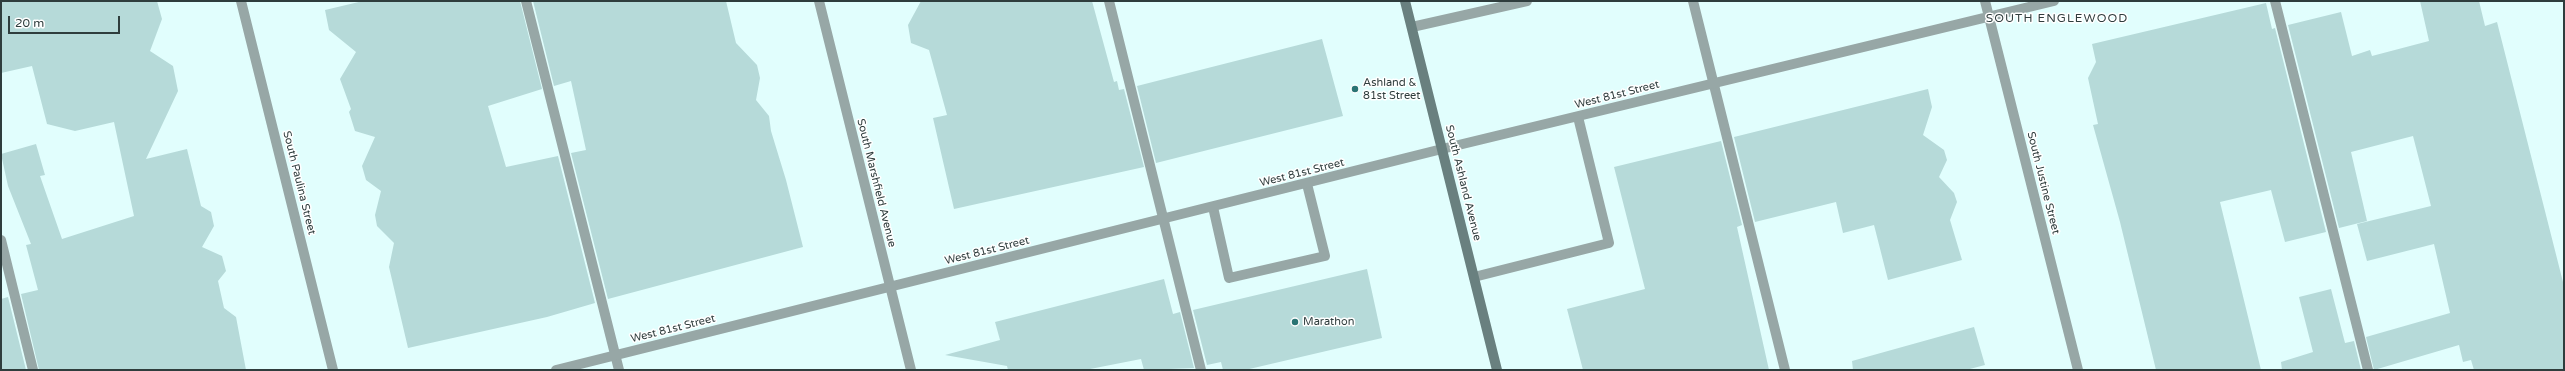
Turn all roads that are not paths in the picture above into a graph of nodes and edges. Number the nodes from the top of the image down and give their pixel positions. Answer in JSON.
{"nodes":[{"id":1,"x":241,"y":1,"type":"edge"},
{"id":2,"x":526,"y":1,"type":"edge"},
{"id":3,"x":819,"y":1,"type":"edge"},
{"id":4,"x":1109,"y":1,"type":"edge"},
{"id":5,"x":1405,"y":1,"type":"edge"},
{"id":6,"x":1527,"y":1,"type":"edge"},
{"id":7,"x":1693,"y":1,"type":"edge"},
{"id":8,"x":1985,"y":1,"type":"edge"},
{"id":9,"x":2054,"y":1,"type":"edge"},
{"id":10,"x":2275,"y":1,"type":"edge"},
{"id":11,"x":1989,"y":18,"type":"junction"},
{"id":12,"x":1412,"y":27,"type":"junction"},
{"id":13,"x":1714,"y":84,"type":"junction"},
{"id":14,"x":1578,"y":117,"type":"junction"},
{"id":15,"x":1442,"y":149,"type":"junction"},
{"id":16,"x":1307,"y":184,"type":"junction"},
{"id":17,"x":1213,"y":207,"type":"junction"},
{"id":18,"x":1164,"y":220,"type":"junction"},
{"id":19,"x":1,"y":240,"type":"edge"},
{"id":20,"x":1474,"y":276,"type":"junction"},
{"id":21,"x":890,"y":287,"type":"junction"},
{"id":22,"x":615,"y":355,"type":"junction"},
{"id":23,"x":33,"y":370,"type":"edge"},
{"id":24,"x":333,"y":370,"type":"edge"},
{"id":25,"x":556,"y":370,"type":"edge"},
{"id":26,"x":619,"y":370,"type":"edge"},
{"id":27,"x":911,"y":370,"type":"edge"},
{"id":28,"x":1201,"y":370,"type":"edge"},
{"id":29,"x":1497,"y":370,"type":"edge"},
{"id":30,"x":1785,"y":370,"type":"edge"},
{"id":31,"x":2078,"y":370,"type":"edge"},
{"id":32,"x":2368,"y":370,"type":"edge"}],
"edges":[{"from":1,"to":24,"type":"street","name":"South Paulina Street"},
{"from":2,"to":22,"type":"street"},
{"from":3,"to":21,"type":"street","name":"South Marshfield Avenue"},
{"from":4,"to":18,"type":"street"},
{"from":5,"to":12,"type":"main road","name":"South Ashland Avenue"},
{"from":6,"to":12,"type":"street"},
{"from":7,"to":13,"type":"street"},
{"from":8,"to":11,"type":"street","name":"South Justine Street"},
{"from":9,"to":11,"type":"street","name":"West 81st Street"},
{"from":10,"to":32,"type":"street"},
{"from":11,"to":13,"type":"street","name":"West 81st Street"},
{"from":11,"to":31,"type":"street","name":"South Justine Street"},
{"from":12,"to":15,"type":"main road","name":"South Ashland Avenue"},
{"from":13,"to":14,"type":"street","name":"West 81st Street"},
{"from":13,"to":30,"type":"street"},
{"from":14,"to":15,"type":"street","name":"West 81st Street"},
{"from":14,"to":20,"type":"street"},
{"from":15,"to":16,"type":"street","name":"West 81st Street"},
{"from":15,"to":20,"type":"main road","name":"South Ashland Avenue"},
{"from":16,"to":17,"type":"street","name":"West 81st Street"},
{"from":16,"to":17,"type":"street"},
{"from":17,"to":18,"type":"street","name":"West 81st Street"},
{"from":18,"to":21,"type":"street","name":"West 81st Street"},
{"from":18,"to":28,"type":"street"},
{"from":19,"to":23,"type":"street"},
{"from":20,"to":29,"type":"main road","name":"South Ashland Avenue"},
{"from":21,"to":22,"type":"street","name":"West 81st Street"},
{"from":21,"to":27,"type":"street","name":"South Marshfield Avenue"},
{"from":22,"to":25,"type":"street","name":"West 81st Street"},
{"from":22,"to":26,"type":"street"}]}
